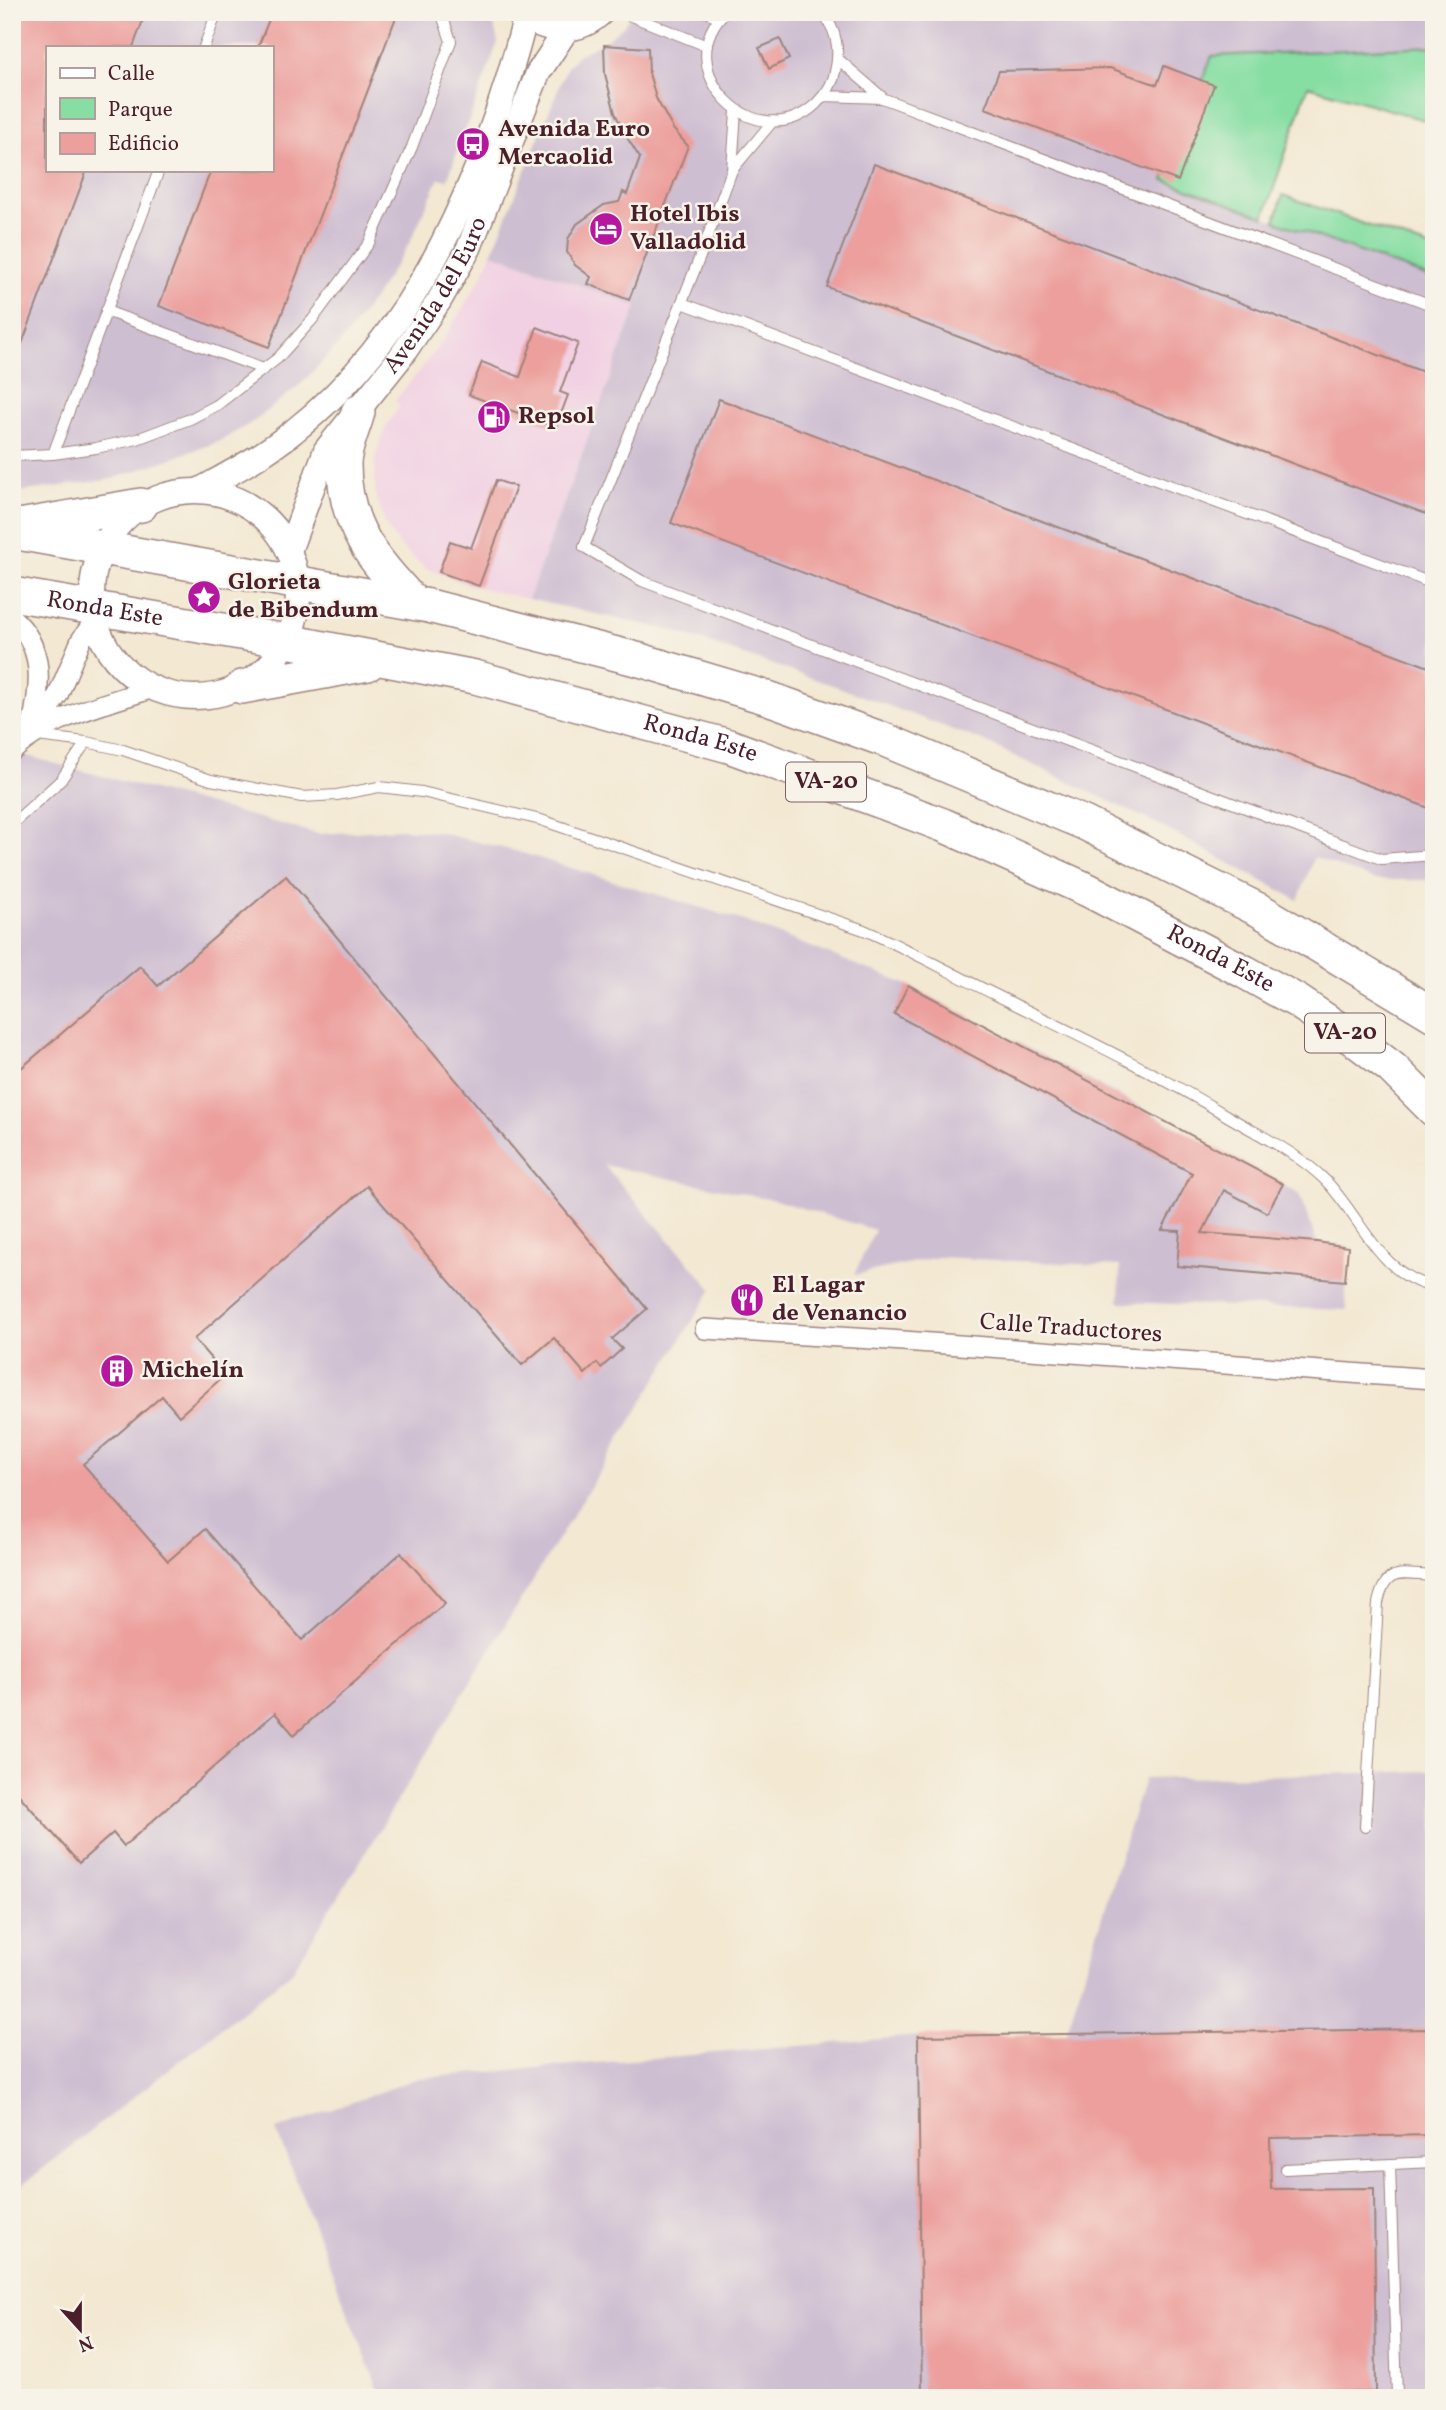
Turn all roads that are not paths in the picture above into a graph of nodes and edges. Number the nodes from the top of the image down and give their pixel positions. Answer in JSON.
{"nodes":[{"id":1,"x":217,"y":12,"type":"edge"},
{"id":2,"x":441,"y":12,"type":"edge"},
{"id":3,"x":602,"y":12,"type":"edge"},
{"id":4,"x":621,"y":12,"type":"edge"},
{"id":5,"x":706,"y":12,"type":"edge"},
{"id":6,"x":821,"y":12,"type":"edge"},
{"id":7,"x":524,"y":14,"type":"edge"},
{"id":8,"x":722,"y":15,"type":"edge"},
{"id":9,"x":568,"y":29,"type":"junction"},
{"id":10,"x":204,"y":46,"type":"edge"},
{"id":11,"x":707,"y":46,"type":"junction"},
{"id":12,"x":838,"y":59,"type":"junction"},
{"id":13,"x":824,"y":96,"type":"junction"},
{"id":14,"x":882,"y":98,"type":"junction"},
{"id":15,"x":736,"y":111,"type":"junction"},
{"id":16,"x":773,"y":121,"type":"junction"},
{"id":17,"x":732,"y":170,"type":"junction"},
{"id":18,"x":158,"y":172,"type":"edge"},
{"id":19,"x":682,"y":303,"type":"junction"},
{"id":20,"x":1434,"y":306,"type":"edge"},
{"id":21,"x":106,"y":310,"type":"junction"},
{"id":22,"x":263,"y":369,"type":"junction"},
{"id":23,"x":358,"y":412,"type":"junction"},
{"id":24,"x":53,"y":454,"type":"junction"},
{"id":25,"x":12,"y":456,"type":"edge"},
{"id":26,"x":200,"y":490,"type":"junction"},
{"id":27,"x":141,"y":505,"type":"junction"},
{"id":28,"x":12,"y":530,"type":"edge"},
{"id":29,"x":102,"y":549,"type":"junction"},
{"id":30,"x":293,"y":567,"type":"junction"},
{"id":31,"x":1434,"y":584,"type":"edge"},
{"id":32,"x":12,"y":594,"type":"edge"},
{"id":33,"x":414,"y":603,"type":"junction"},
{"id":34,"x":93,"y":614,"type":"junction"},
{"id":35,"x":12,"y":618,"type":"edge"},
{"id":36,"x":287,"y":641,"type":"junction"},
{"id":37,"x":384,"y":661,"type":"junction"},
{"id":38,"x":242,"y":687,"type":"junction"},
{"id":39,"x":153,"y":688,"type":"junction"},
{"id":40,"x":30,"y":735,"type":"junction"},
{"id":41,"x":86,"y":742,"type":"junction"},
{"id":42,"x":12,"y":751,"type":"edge"},
{"id":43,"x":12,"y":824,"type":"edge"},
{"id":44,"x":1434,"y":855,"type":"edge"},
{"id":45,"x":1419,"y":1001,"type":"edge"},
{"id":46,"x":1434,"y":1015,"type":"edge"},
{"id":47,"x":1434,"y":1110,"type":"edge"},
{"id":48,"x":1434,"y":1287,"type":"edge"},
{"id":49,"x":705,"y":1329,"type":"dead end"},
{"id":50,"x":1434,"y":1379,"type":"edge"},
{"id":51,"x":1434,"y":1576,"type":"edge"},
{"id":52,"x":1365,"y":1827,"type":"dead end"},
{"id":53,"x":1434,"y":2162,"type":"edge"},
{"id":54,"x":1390,"y":2164,"type":"junction"},
{"id":55,"x":1285,"y":2169,"type":"dead end"},
{"id":56,"x":1397,"y":2398,"type":"edge"}],
"edges":[{"from":1,"to":10,"type":"lane"},
{"from":2,"to":22,"type":"lane"},
{"from":3,"to":9,"type":"street"},
{"from":4,"to":11,"type":"lane"},
{"from":5,"to":8,"type":"lane"},
{"from":6,"to":12,"type":"lane"},
{"from":7,"to":9,"type":"street"},
{"from":7,"to":26,"type":"street","name":"Avenida del Euro"},
{"from":8,"to":11,"type":"lane"},
{"from":9,"to":23,"type":"street","name":"Avenida del Euro"},
{"from":11,"to":15,"type":"lane"},
{"from":12,"to":13,"type":"lane"},
{"from":12,"to":14,"type":"lane"},
{"from":13,"to":14,"type":"lane"},
{"from":13,"to":16,"type":"lane"},
{"from":14,"to":20,"type":"lane"},
{"from":15,"to":16,"type":"lane"},
{"from":15,"to":17,"type":"lane"},
{"from":16,"to":17,"type":"lane"},
{"from":17,"to":19,"type":"lane"},
{"from":18,"to":21,"type":"lane"},
{"from":19,"to":31,"type":"lane"},
{"from":19,"to":44,"type":"lane"},
{"from":21,"to":22,"type":"lane"},
{"from":21,"to":24,"type":"lane"},
{"from":22,"to":24,"type":"lane"},
{"from":23,"to":30,"type":"street","name":"Avenida del Euro"},
{"from":23,"to":33,"type":"highway"},
{"from":24,"to":25,"type":"lane"},
{"from":26,"to":27,"type":"street"},
{"from":26,"to":30,"type":"street"},
{"from":27,"to":28,"type":"highway"},
{"from":27,"to":29,"type":"street"},
{"from":28,"to":29,"type":"highway","number":"VA-20"},
{"from":29,"to":30,"type":"highway","number":"VA-20"},
{"from":29,"to":34,"type":"street"},
{"from":30,"to":33,"type":"highway","number":"VA-20"},
{"from":30,"to":36,"type":"street","name":"Avenida del Euro"},
{"from":32,"to":34,"type":"highway","name":"Ronda Este","number":"VA-20"},
{"from":33,"to":45,"type":"highway","number":"VA-20"},
{"from":34,"to":36,"type":"highway","name":"Ronda Este","number":"VA-20"},
{"from":34,"to":39,"type":"street"},
{"from":34,"to":40,"type":"street"},
{"from":35,"to":40,"type":"street"},
{"from":36,"to":37,"type":"highway","name":"Ronda Este","number":"VA-20"},
{"from":36,"to":38,"type":"street"},
{"from":37,"to":38,"type":"highway"},
{"from":37,"to":47,"type":"highway","name":"Ronda Este","number":"VA-20"},
{"from":38,"to":39,"type":"street"},
{"from":39,"to":40,"type":"street"},
{"from":40,"to":41,"type":"lane"},
{"from":40,"to":42,"type":"street"},
{"from":41,"to":43,"type":"lane"},
{"from":41,"to":48,"type":"lane"},
{"from":45,"to":46,"type":"highway","number":"VA-20"},
{"from":49,"to":50,"type":"street","name":"Calle Traductores"},
{"from":51,"to":52,"type":"lane"},
{"from":53,"to":54,"type":"lane"},
{"from":54,"to":55,"type":"lane"},
{"from":54,"to":56,"type":"lane"}]}
